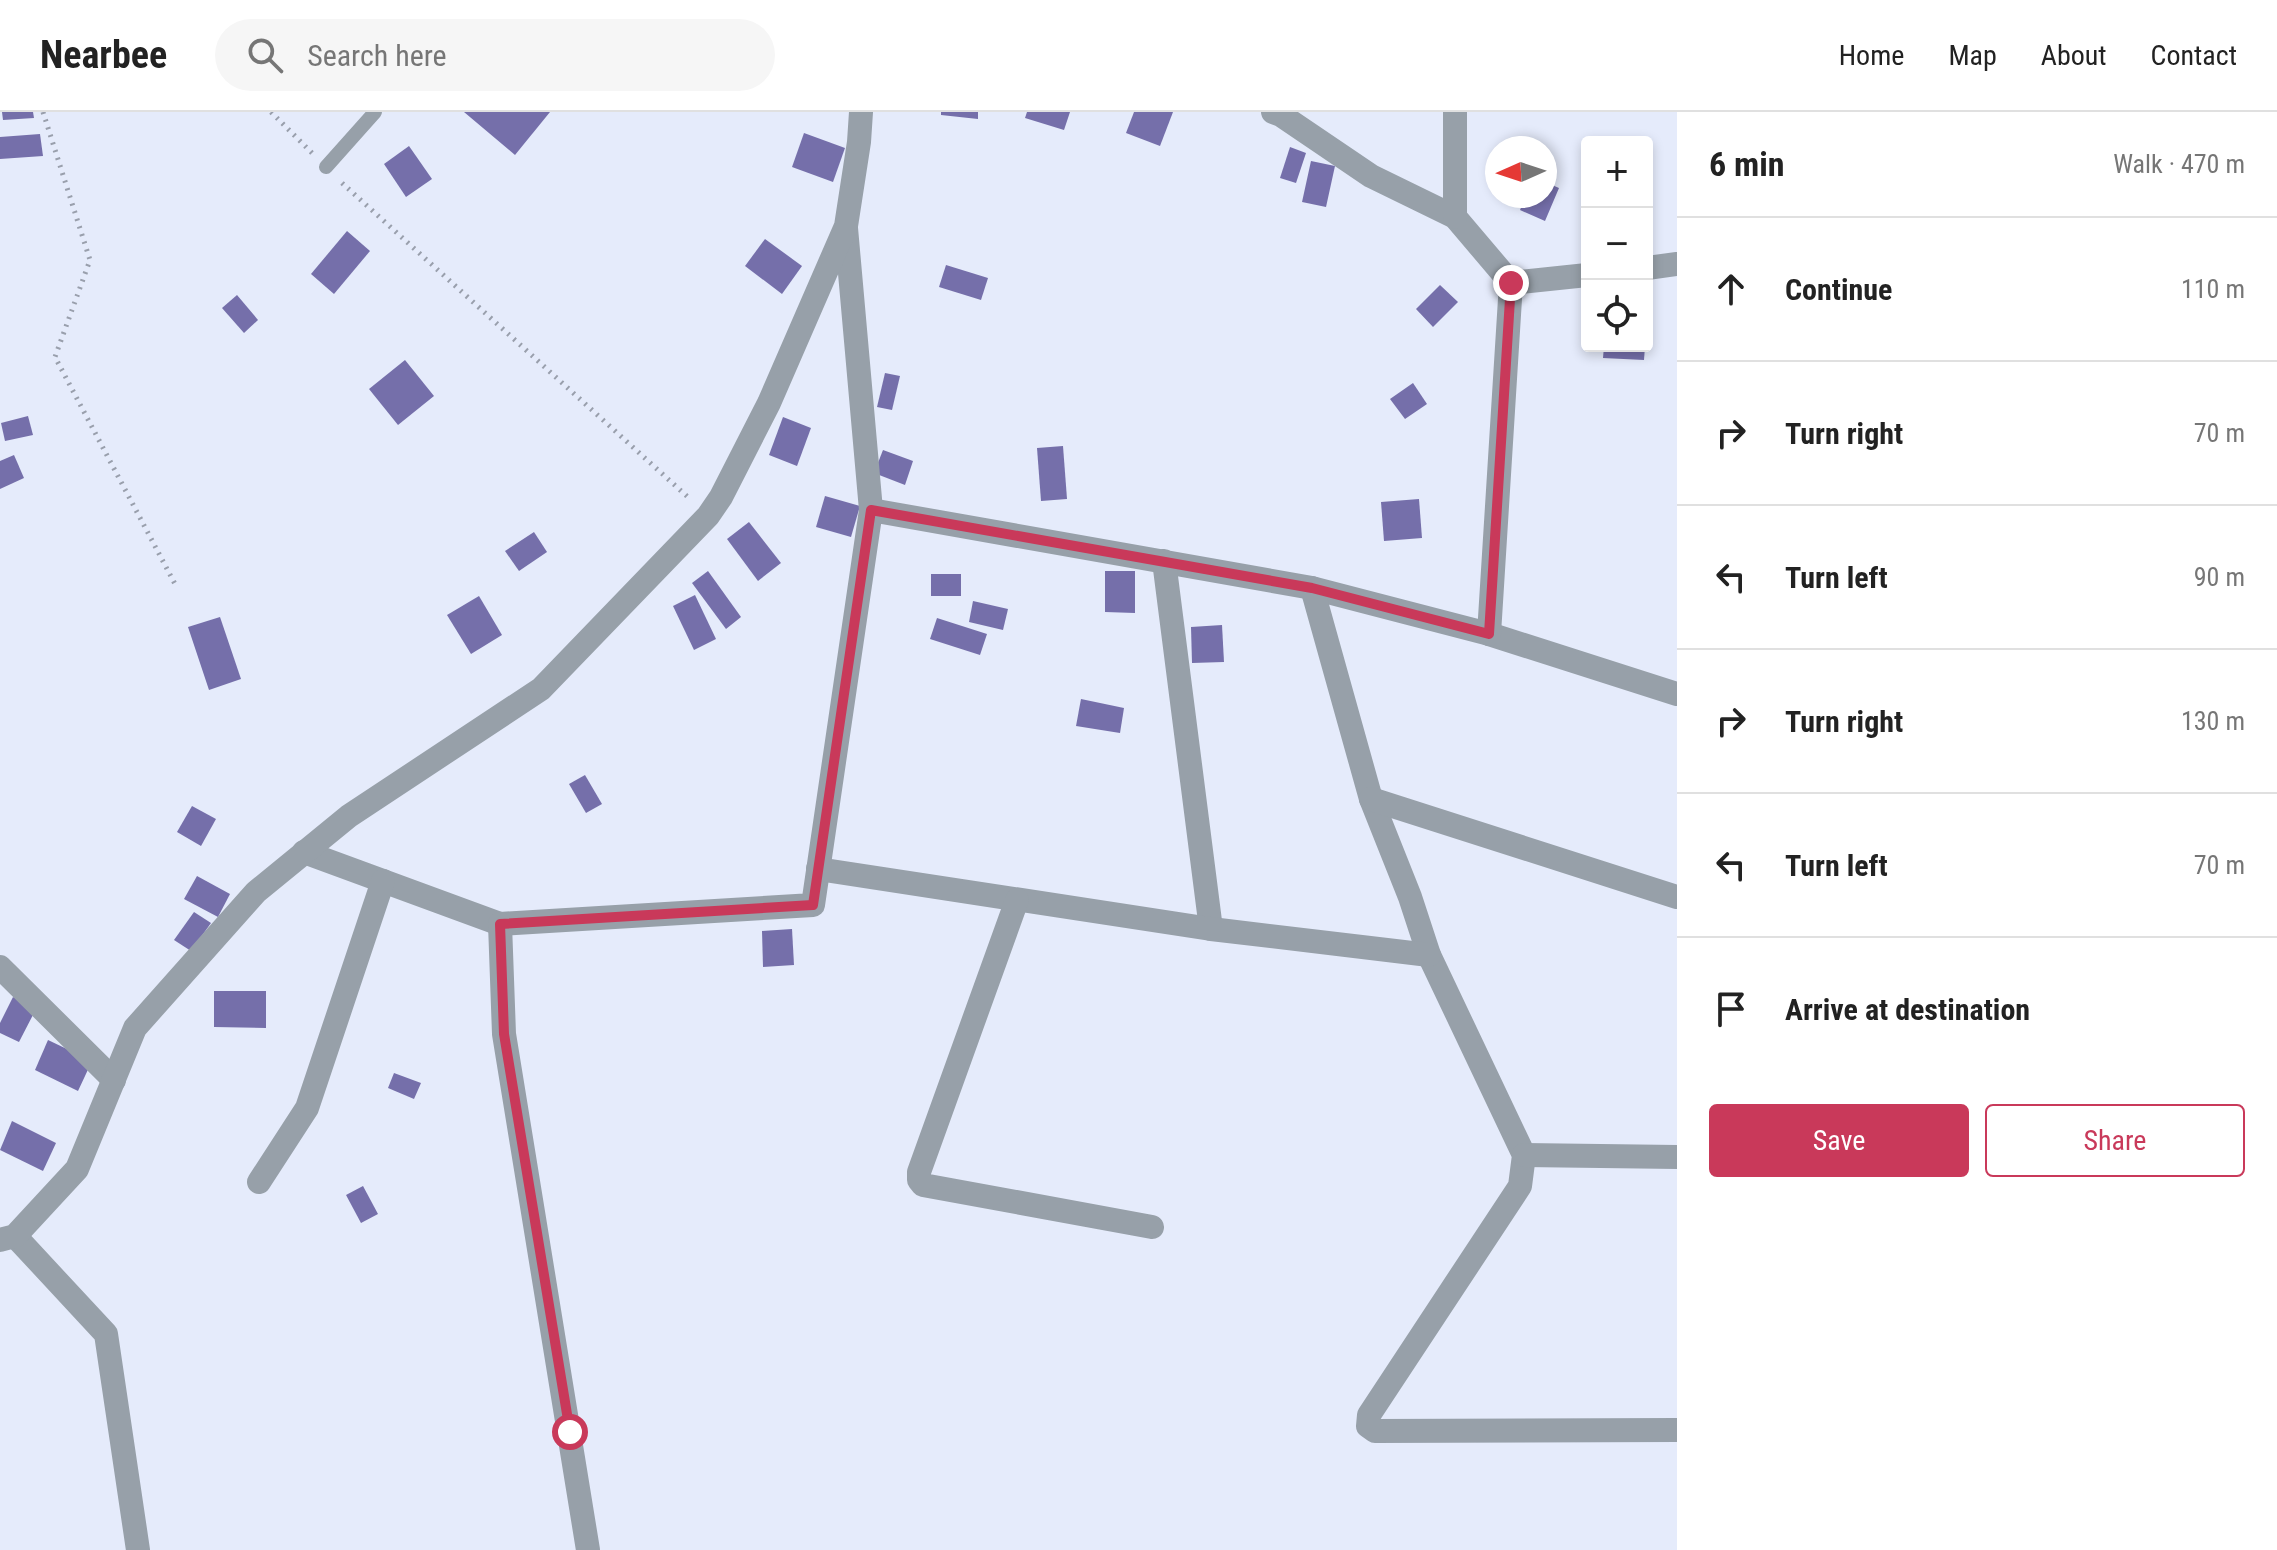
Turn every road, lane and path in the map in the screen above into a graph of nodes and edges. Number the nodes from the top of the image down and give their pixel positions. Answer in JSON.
{"nodes":[{"id":1,"x":43,"y":112,"type":"edge"},
{"id":2,"x":271,"y":112,"type":"edge"},
{"id":3,"x":375,"y":112,"type":"edge"},
{"id":4,"x":861,"y":112,"type":"edge"},
{"id":5,"x":1273,"y":112,"type":"edge"},
{"id":6,"x":1455,"y":112,"type":"edge"},
{"id":7,"x":326,"y":167,"type":"junction"},
{"id":8,"x":1455,"y":217,"type":"junction"},
{"id":9,"x":846,"y":226,"type":"junction"},
{"id":10,"x":1677,"y":264,"type":"edge"},
{"id":11,"x":1653,"y":267,"type":"edge"},
{"id":12,"x":1581,"y":276,"type":"edge"},
{"id":13,"x":1511,"y":283,"type":"junction"},
{"id":14,"x":871,"y":510,"type":"junction"},
{"id":15,"x":708,"y":516,"type":"junction"},
{"id":16,"x":1164,"y":561,"type":"junction"},
{"id":17,"x":175,"y":584,"type":"dead end"},
{"id":18,"x":1312,"y":588,"type":"junction"},
{"id":19,"x":1489,"y":634,"type":"junction"},
{"id":20,"x":1677,"y":694,"type":"edge"},
{"id":21,"x":1371,"y":799,"type":"junction"},
{"id":22,"x":304,"y":852,"type":"junction"},
{"id":23,"x":818,"y":869,"type":"junction"},
{"id":24,"x":383,"y":881,"type":"junction"},
{"id":25,"x":1677,"y":897,"type":"edge"},
{"id":26,"x":1017,"y":900,"type":"junction"},
{"id":27,"x":500,"y":924,"type":"junction"},
{"id":28,"x":1211,"y":929,"type":"junction"},
{"id":29,"x":1429,"y":955,"type":"junction"},
{"id":30,"x":0,"y":967,"type":"edge"},
{"id":31,"x":114,"y":1080,"type":"junction"},
{"id":32,"x":1524,"y":1155,"type":"junction"},
{"id":33,"x":1677,"y":1157,"type":"edge"},
{"id":34,"x":259,"y":1182,"type":"dead end"},
{"id":35,"x":1152,"y":1227,"type":"dead end"},
{"id":36,"x":7,"y":1238,"type":"edge"},
{"id":37,"x":1677,"y":1430,"type":"edge"},
{"id":38,"x":138,"y":1550,"type":"edge"},
{"id":39,"x":588,"y":1550,"type":"edge"}],
"edges":[{"from":1,"to":17,"type":"path"},
{"from":2,"to":7,"type":"path"},
{"from":3,"to":7,"type":"lane"},
{"from":4,"to":9,"type":"street"},
{"from":5,"to":8,"type":"street"},
{"from":6,"to":8,"type":"street"},
{"from":7,"to":15,"type":"path"},
{"from":8,"to":13,"type":"street"},
{"from":9,"to":14,"type":"street"},
{"from":9,"to":15,"type":"street"},
{"from":10,"to":11,"type":"street"},
{"from":12,"to":13,"type":"street"},
{"from":13,"to":19,"type":"street"},
{"from":14,"to":16,"type":"street"},
{"from":14,"to":23,"type":"street"},
{"from":15,"to":22,"type":"street"},
{"from":16,"to":18,"type":"street"},
{"from":16,"to":28,"type":"street"},
{"from":18,"to":19,"type":"street"},
{"from":18,"to":21,"type":"street"},
{"from":19,"to":20,"type":"street"},
{"from":21,"to":25,"type":"street"},
{"from":21,"to":29,"type":"street"},
{"from":22,"to":24,"type":"street"},
{"from":22,"to":31,"type":"street"},
{"from":23,"to":26,"type":"street"},
{"from":23,"to":27,"type":"street"},
{"from":24,"to":27,"type":"street"},
{"from":24,"to":34,"type":"street"},
{"from":26,"to":28,"type":"street"},
{"from":26,"to":35,"type":"street"},
{"from":27,"to":39,"type":"street"},
{"from":28,"to":29,"type":"street"},
{"from":29,"to":32,"type":"street"},
{"from":30,"to":31,"type":"street"},
{"from":31,"to":36,"type":"street"},
{"from":32,"to":33,"type":"street"},
{"from":32,"to":37,"type":"street"},
{"from":36,"to":38,"type":"street"}]}
